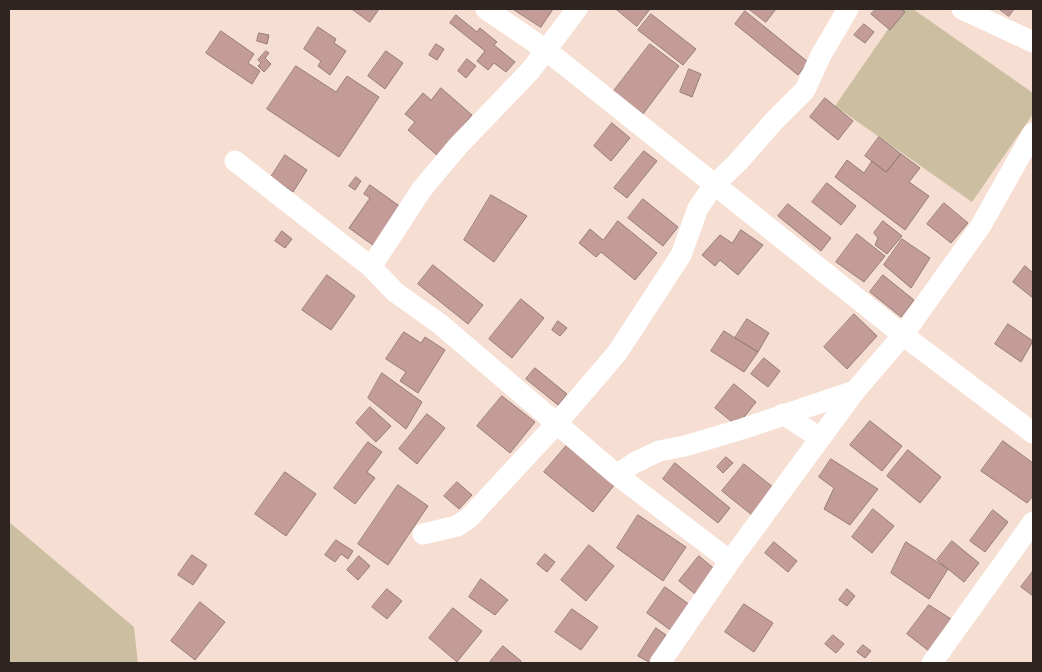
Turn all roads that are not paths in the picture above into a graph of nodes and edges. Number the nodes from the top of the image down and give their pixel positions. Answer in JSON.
{"nodes":[{"id":1,"x":486,"y":9,"type":"edge"},
{"id":2,"x":577,"y":9,"type":"edge"},
{"id":3,"x":848,"y":9,"type":"edge"},
{"id":4,"x":962,"y":9,"type":"edge"},
{"id":5,"x":1033,"y":42,"type":"edge"},
{"id":6,"x":546,"y":50,"type":"junction"},
{"id":7,"x":1033,"y":133,"type":"edge"},
{"id":8,"x":235,"y":161,"type":"dead end"},
{"id":9,"x":714,"y":185,"type":"junction"},
{"id":10,"x":371,"y":268,"type":"junction"},
{"id":11,"x":903,"y":335,"type":"junction"},
{"id":12,"x":855,"y":392,"type":"junction"},
{"id":13,"x":783,"y":414,"type":"junction"},
{"id":14,"x":558,"y":422,"type":"junction"},
{"id":15,"x":1033,"y":433,"type":"edge"},
{"id":16,"x":820,"y":438,"type":"junction"},
{"id":17,"x":617,"y":475,"type":"junction"},
{"id":18,"x":1033,"y":522,"type":"edge"},
{"id":19,"x":423,"y":534,"type":"dead end"},
{"id":20,"x":730,"y":561,"type":"junction"},
{"id":21,"x":660,"y":663,"type":"edge"},
{"id":22,"x":932,"y":663,"type":"edge"}],
"edges":[{"from":1,"to":6,"type":"street"},
{"from":2,"to":6,"type":"street"},
{"from":3,"to":9,"type":"street"},
{"from":4,"to":5,"type":"street"},
{"from":6,"to":9,"type":"street"},
{"from":6,"to":10,"type":"street"},
{"from":7,"to":11,"type":"street"},
{"from":8,"to":10,"type":"street"},
{"from":9,"to":11,"type":"street"},
{"from":9,"to":14,"type":"street"},
{"from":10,"to":14,"type":"street"},
{"from":11,"to":12,"type":"street"},
{"from":11,"to":15,"type":"street"},
{"from":12,"to":13,"type":"street"},
{"from":12,"to":16,"type":"street"},
{"from":13,"to":16,"type":"street"},
{"from":13,"to":17,"type":"street"},
{"from":14,"to":17,"type":"street"},
{"from":14,"to":19,"type":"street"},
{"from":16,"to":20,"type":"street"},
{"from":17,"to":20,"type":"street"},
{"from":18,"to":22,"type":"street"},
{"from":20,"to":21,"type":"street"}]}
